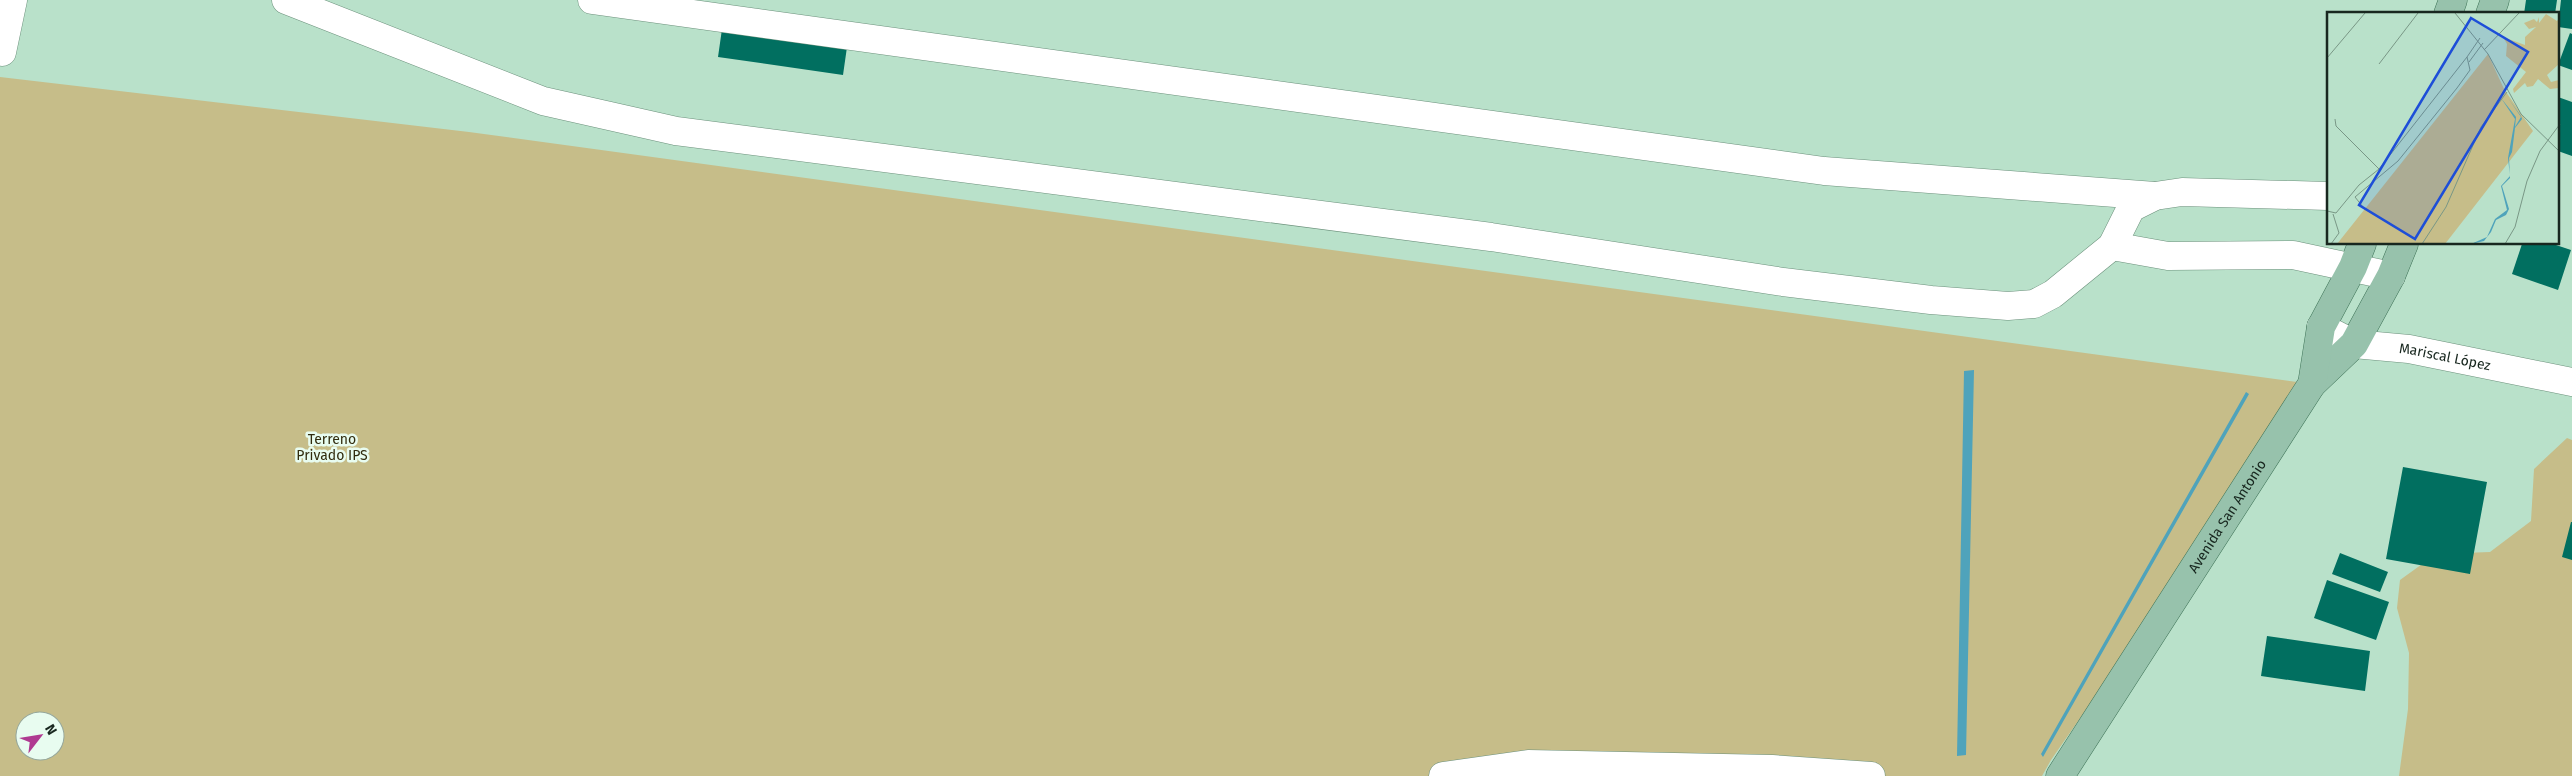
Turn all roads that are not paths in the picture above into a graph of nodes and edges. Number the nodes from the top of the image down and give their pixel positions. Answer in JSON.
{"nodes":[{"id":1,"x":13,"y":0,"type":"edge"},
{"id":2,"x":286,"y":0,"type":"edge"},
{"id":3,"x":592,"y":0,"type":"edge"},
{"id":4,"x":2453,"y":0,"type":"edge"},
{"id":5,"x":2495,"y":0,"type":"edge"},
{"id":6,"x":2449,"y":12,"type":"edge"},
{"id":7,"x":2491,"y":12,"type":"edge"},
{"id":8,"x":2,"y":52,"type":"dead end"},
{"id":9,"x":2155,"y":196,"type":"junction"},
{"id":10,"x":2327,"y":196,"type":"edge"},
{"id":11,"x":2404,"y":245,"type":"edge"},
{"id":12,"x":2112,"y":246,"type":"junction"},
{"id":13,"x":2358,"y":256,"type":"edge"},
{"id":14,"x":2391,"y":276,"type":"junction"},
{"id":15,"x":2321,"y":327,"type":"junction"},
{"id":16,"x":2354,"y":344,"type":"junction"},
{"id":17,"x":2572,"y":382,"type":"edge"},
{"id":18,"x":2312,"y":384,"type":"junction"},
{"id":19,"x":1443,"y":776,"type":"edge"},
{"id":20,"x":1871,"y":776,"type":"edge"},
{"id":21,"x":2060,"y":776,"type":"edge"}],
"edges":[{"from":1,"to":8,"type":"street"},
{"from":2,"to":12,"type":"street"},
{"from":3,"to":9,"type":"street"},
{"from":4,"to":6,"type":"main road"},
{"from":5,"to":7,"type":"main road"},
{"from":9,"to":10,"type":"street"},
{"from":9,"to":12,"type":"street"},
{"from":11,"to":14,"type":"main road"},
{"from":12,"to":13,"type":"street"},
{"from":13,"to":14,"type":"street"},
{"from":13,"to":15,"type":"main road","name":"Avenida San Antonio"},
{"from":14,"to":16,"type":"main road"},
{"from":15,"to":16,"type":"street","name":"Mariscal López"},
{"from":15,"to":18,"type":"main road","name":"Avenida San Antonio"},
{"from":16,"to":17,"type":"street","name":"Mariscal López"},
{"from":16,"to":18,"type":"main road"},
{"from":18,"to":21,"type":"main road","name":"Avenida San Antonio"},
{"from":19,"to":20,"type":"street"}]}
